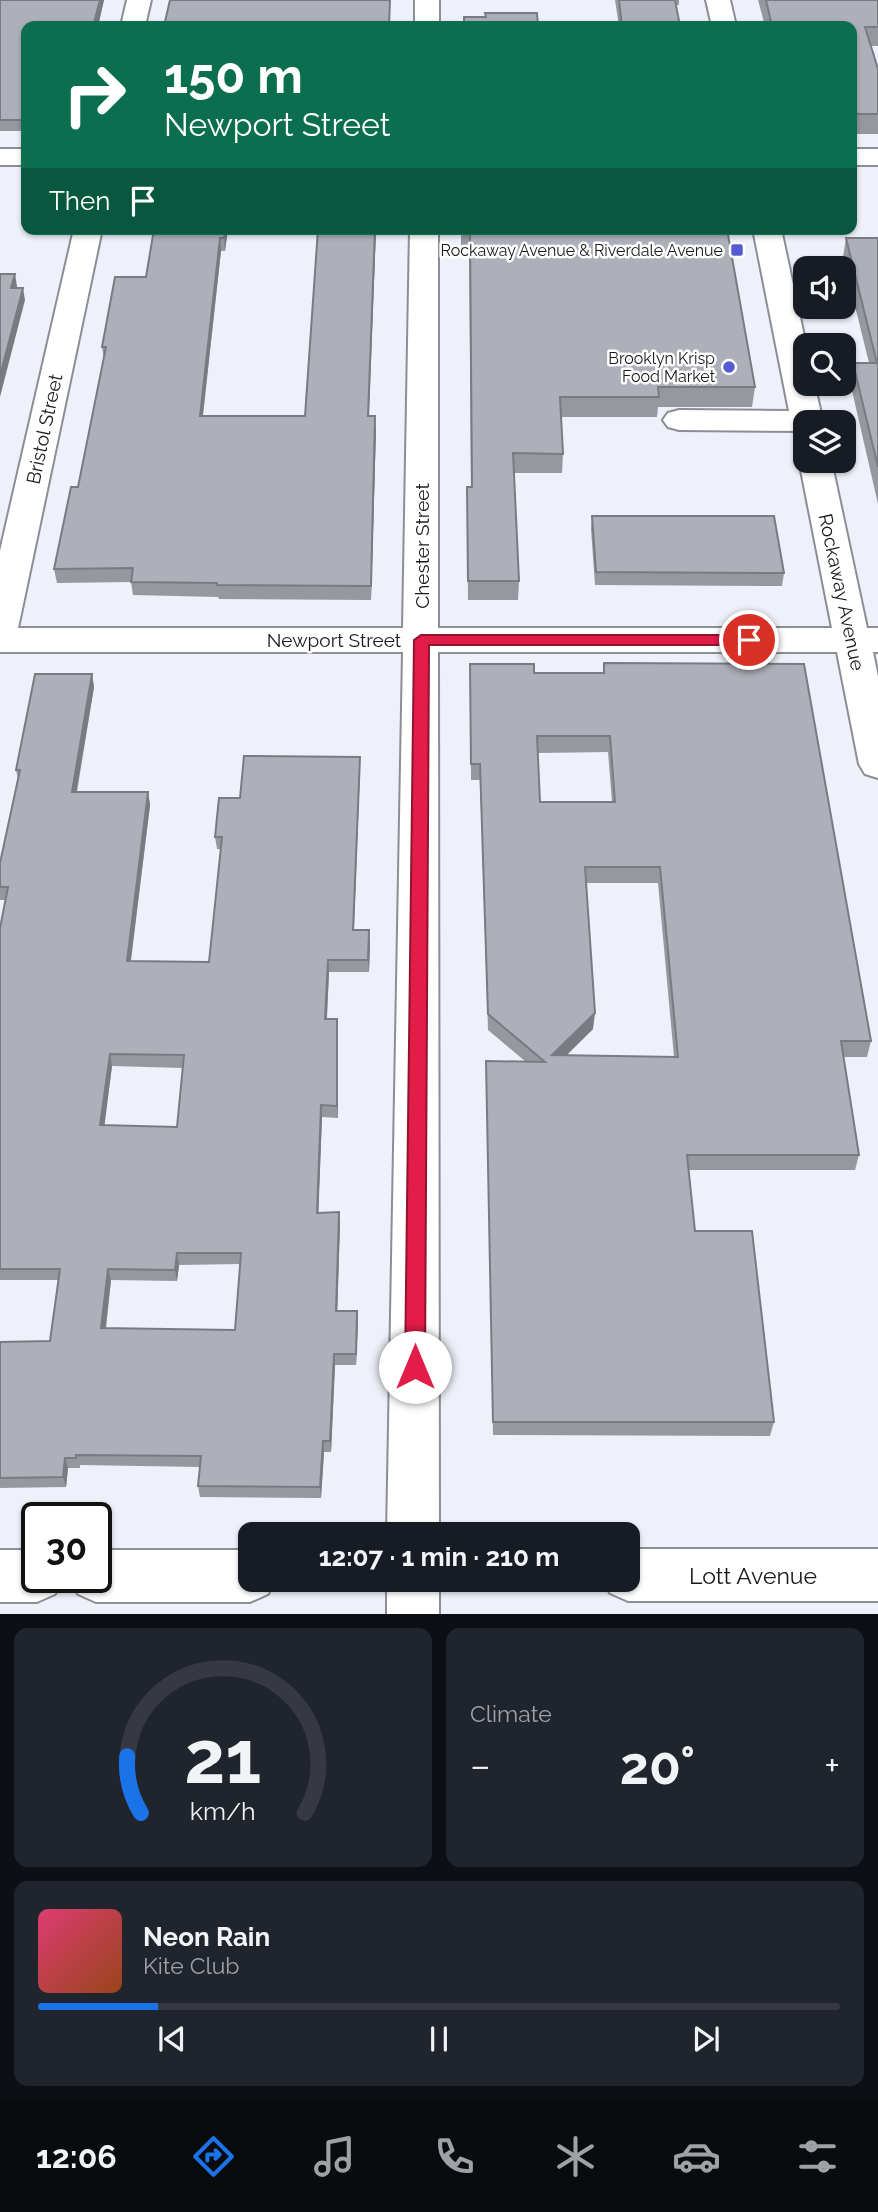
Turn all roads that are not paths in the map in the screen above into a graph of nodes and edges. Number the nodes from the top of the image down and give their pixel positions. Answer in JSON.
{"nodes":[{"id":1,"x":139,"y":0,"type":"edge"},
{"id":2,"x":427,"y":0,"type":"edge"},
{"id":3,"x":718,"y":0,"type":"edge"},
{"id":4,"x":134,"y":21,"type":"edge"},
{"id":5,"x":427,"y":21,"type":"edge"},
{"id":6,"x":723,"y":21,"type":"edge"},
{"id":7,"x":0,"y":157,"type":"edge"},
{"id":8,"x":21,"y":157,"type":"edge"},
{"id":9,"x":857,"y":157,"type":"edge"},
{"id":10,"x":878,"y":157,"type":"edge"},
{"id":11,"x":87,"y":235,"type":"edge"},
{"id":12,"x":424,"y":235,"type":"edge"},
{"id":13,"x":768,"y":235,"type":"edge"},
{"id":14,"x":805,"y":410,"type":"edge"},
{"id":15,"x":679,"y":420,"type":"dead end"},
{"id":16,"x":793,"y":421,"type":"edge"},
{"id":17,"x":819,"y":473,"type":"edge"},
{"id":18,"x":0,"y":628,"type":"edge"},
{"id":19,"x":0,"y":640,"type":"edge"},
{"id":20,"x":421,"y":640,"type":"junction"},
{"id":21,"x":865,"y":640,"type":"edge"},
{"id":22,"x":878,"y":764,"type":"edge"},
{"id":23,"x":413,"y":1522,"type":"edge"},
{"id":24,"x":878,"y":1575,"type":"edge"},
{"id":25,"x":0,"y":1576,"type":"edge"},
{"id":26,"x":21,"y":1576,"type":"edge"},
{"id":27,"x":112,"y":1576,"type":"edge"},
{"id":28,"x":238,"y":1576,"type":"edge"},
{"id":29,"x":640,"y":1576,"type":"edge"},
{"id":30,"x":413,"y":1592,"type":"edge"},
{"id":31,"x":413,"y":1614,"type":"edge"}],
"edges":[{"from":1,"to":4,"type":"street"},
{"from":2,"to":5,"type":"street"},
{"from":3,"to":6,"type":"street"},
{"from":7,"to":8,"type":"street"},
{"from":9,"to":10,"type":"street"},
{"from":11,"to":18,"type":"street","name":"Bristol Street"},
{"from":12,"to":20,"type":"street","name":"Chester Street"},
{"from":13,"to":14,"type":"street"},
{"from":15,"to":16,"type":"street"},
{"from":17,"to":21,"type":"street","name":"Rockaway Avenue"},
{"from":19,"to":20,"type":"street","name":"Newport Street"},
{"from":20,"to":21,"type":"street","name":"Newport Street"},
{"from":20,"to":23,"type":"street","name":"Chester Street"},
{"from":21,"to":22,"type":"street","name":"Rockaway Avenue"},
{"from":24,"to":29,"type":"street","name":"Lott Avenue"},
{"from":25,"to":26,"type":"street"},
{"from":27,"to":28,"type":"street"},
{"from":30,"to":31,"type":"street"}]}
